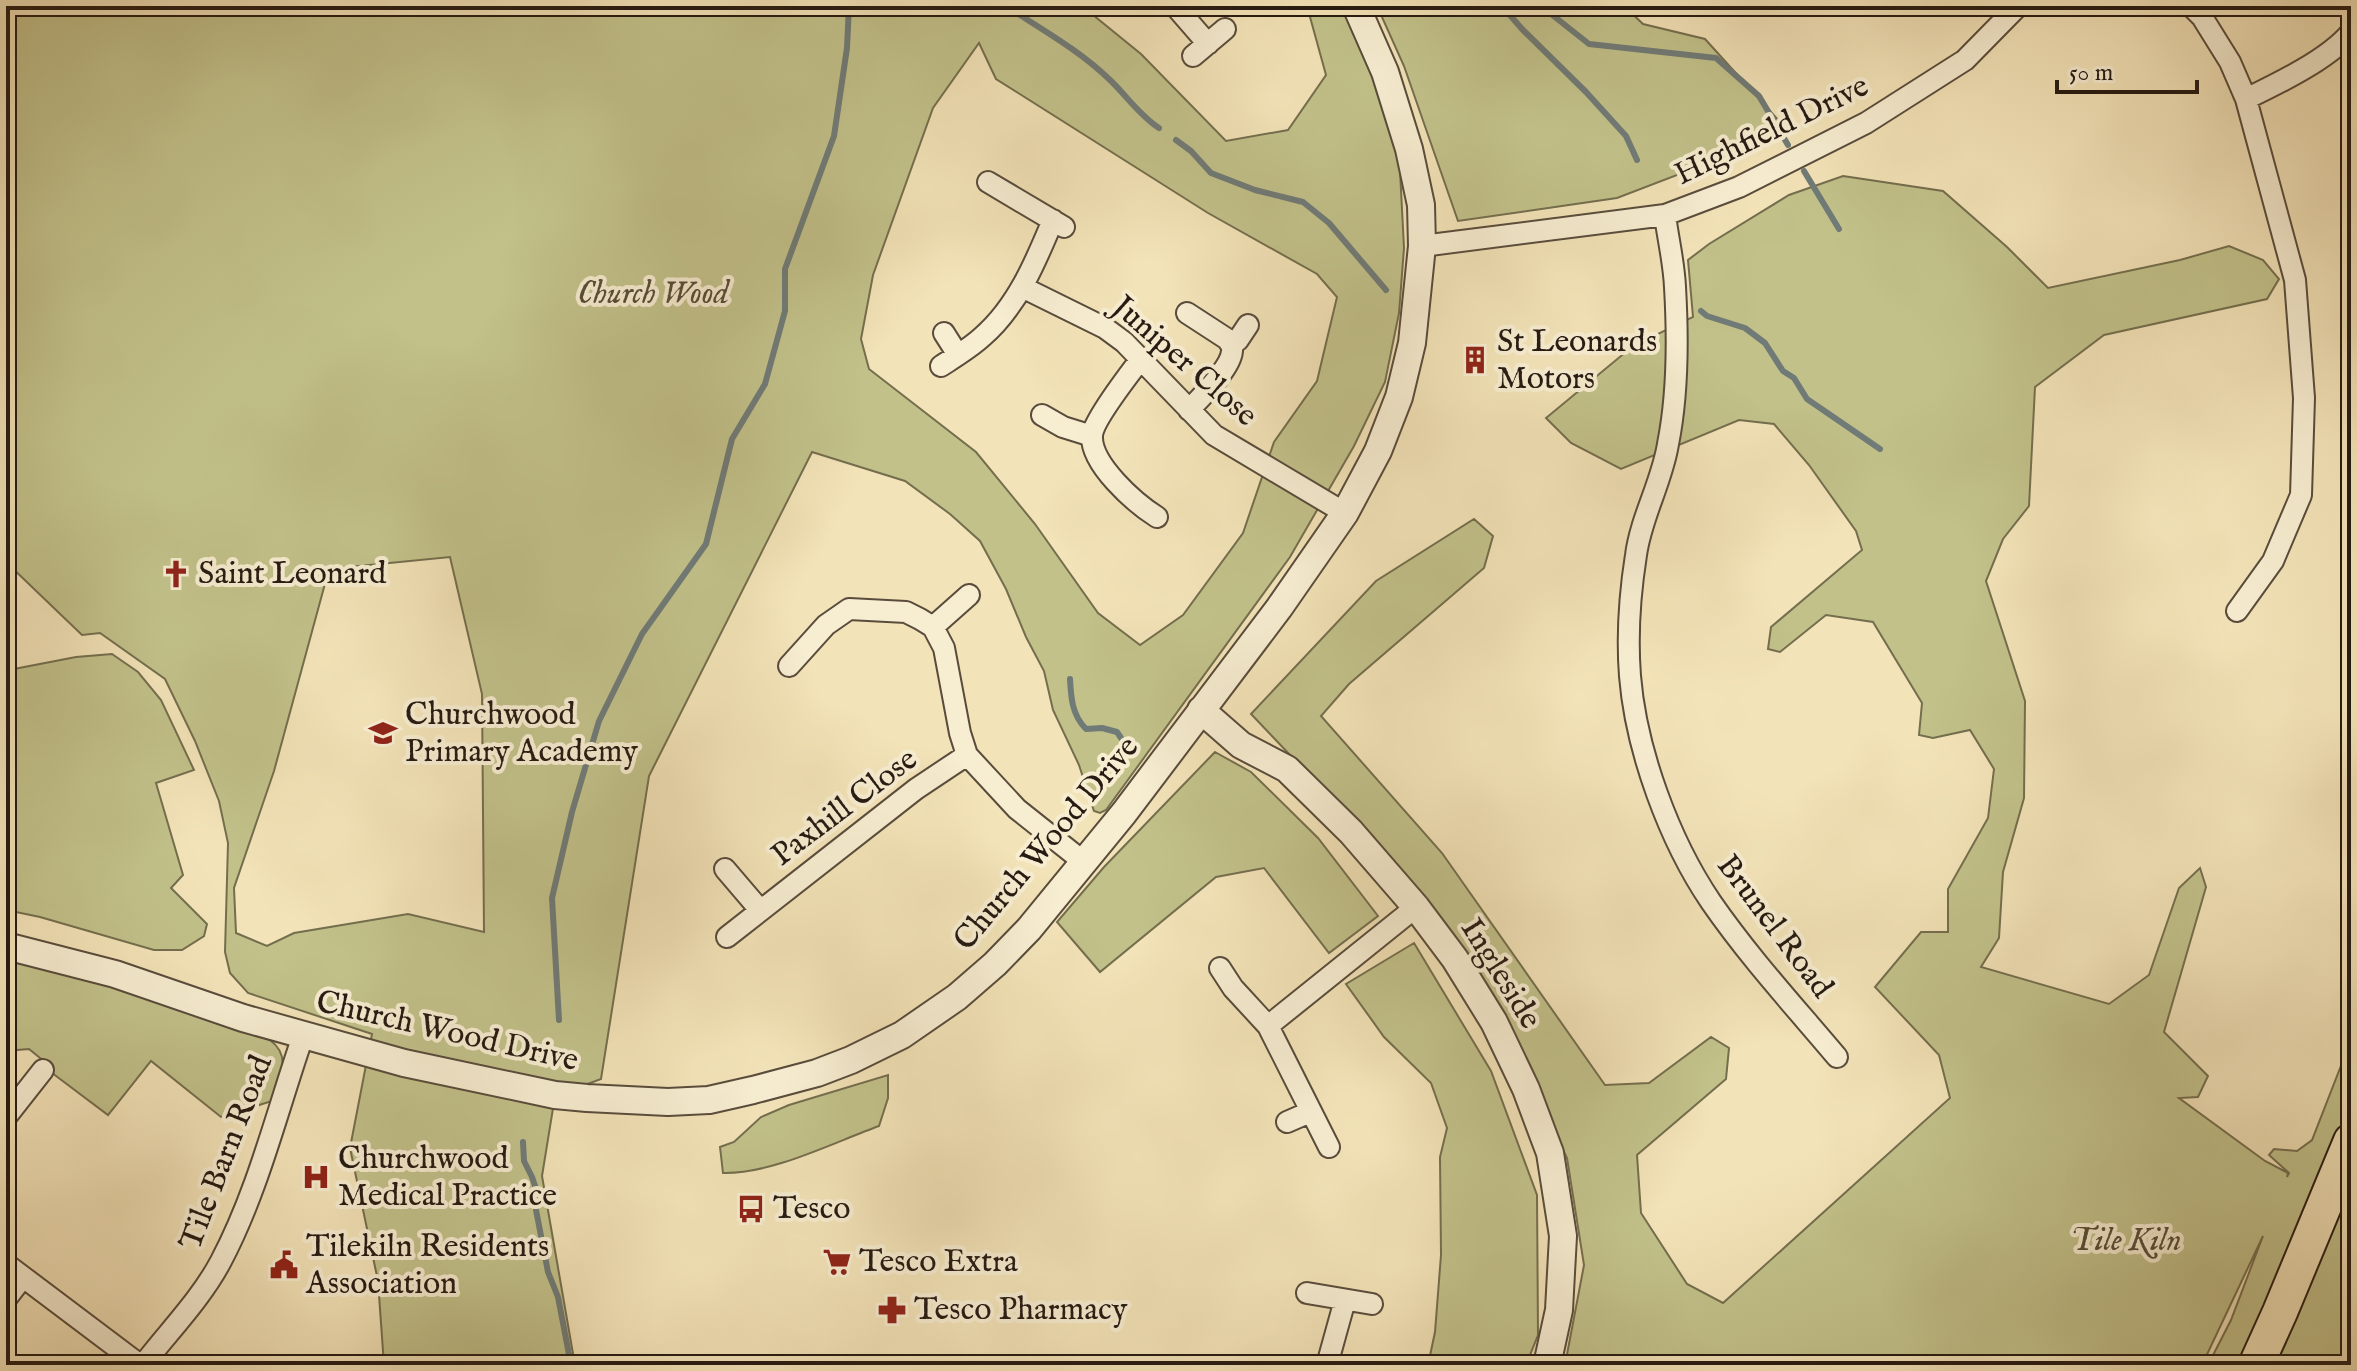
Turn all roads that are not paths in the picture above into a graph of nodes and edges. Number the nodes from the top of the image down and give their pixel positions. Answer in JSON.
{"nodes":[{"id":1,"x":1175,"y":6,"type":"edge"},
{"id":2,"x":1356,"y":6,"type":"edge"},
{"id":3,"x":2018,"y":6,"type":"edge"},
{"id":4,"x":2191,"y":6,"type":"edge"},
{"id":5,"x":1225,"y":29,"type":"dead end"},
{"id":6,"x":2351,"y":32,"type":"edge"},
{"id":7,"x":2246,"y":99,"type":"junction"},
{"id":8,"x":988,"y":182,"type":"dead end"},
{"id":9,"x":1665,"y":215,"type":"junction"},
{"id":10,"x":1422,"y":246,"type":"junction"},
{"id":11,"x":1022,"y":287,"type":"junction"},
{"id":12,"x":1187,"y":313,"type":"dead end"},
{"id":13,"x":1248,"y":325,"type":"dead end"},
{"id":14,"x":944,"y":333,"type":"dead end"},
{"id":15,"x":1231,"y":345,"type":"junction"},
{"id":16,"x":1140,"y":360,"type":"junction"},
{"id":17,"x":1189,"y":410,"type":"junction"},
{"id":18,"x":1042,"y":415,"type":"dead end"},
{"id":19,"x":1092,"y":436,"type":"junction"},
{"id":20,"x":1345,"y":513,"type":"junction"},
{"id":21,"x":1157,"y":517,"type":"dead end"},
{"id":22,"x":969,"y":595,"type":"dead end"},
{"id":23,"x":2237,"y":611,"type":"dead end"},
{"id":24,"x":933,"y":627,"type":"junction"},
{"id":25,"x":789,"y":666,"type":"dead end"},
{"id":26,"x":1201,"y":710,"type":"junction"},
{"id":27,"x":967,"y":755,"type":"junction"},
{"id":28,"x":1085,"y":863,"type":"junction"},
{"id":29,"x":725,"y":869,"type":"dead end"},
{"id":30,"x":1416,"y":907,"type":"junction"},
{"id":31,"x":760,"y":910,"type":"junction"},
{"id":32,"x":727,"y":937,"type":"dead end"},
{"id":33,"x":6,"y":946,"type":"edge"},
{"id":34,"x":1220,"y":968,"type":"dead end"},
{"id":35,"x":1268,"y":1026,"type":"junction"},
{"id":36,"x":303,"y":1036,"type":"junction"},
{"id":37,"x":1837,"y":1057,"type":"dead end"},
{"id":38,"x":43,"y":1070,"type":"dead end"},
{"id":39,"x":1310,"y":1112,"type":"junction"},
{"id":40,"x":6,"y":1117,"type":"edge"},
{"id":41,"x":1287,"y":1122,"type":"dead end"},
{"id":42,"x":2351,"y":1141,"type":"edge"},
{"id":43,"x":1329,"y":1147,"type":"dead end"},
{"id":44,"x":6,"y":1264,"type":"edge"},
{"id":45,"x":23,"y":1277,"type":"junction"},
{"id":46,"x":1307,"y":1293,"type":"dead end"},
{"id":47,"x":6,"y":1299,"type":"edge"},
{"id":48,"x":1345,"y":1300,"type":"junction"},
{"id":49,"x":1372,"y":1304,"type":"dead end"},
{"id":50,"x":142,"y":1365,"type":"edge"},
{"id":51,"x":1327,"y":1365,"type":"edge"},
{"id":52,"x":1547,"y":1365,"type":"edge"},
{"id":53,"x":2256,"y":1365,"type":"edge"}],
"edges":[{"from":1,"to":5,"type":"street"},
{"from":2,"to":10,"type":"street","name":"Church Wood Drive"},
{"from":3,"to":9,"type":"street","name":"Highfield Drive"},
{"from":4,"to":7,"type":"street"},
{"from":6,"to":7,"type":"street"},
{"from":7,"to":23,"type":"street"},
{"from":8,"to":11,"type":"street"},
{"from":9,"to":10,"type":"street","name":"Highfield Drive"},
{"from":9,"to":37,"type":"street","name":"Brunel Road"},
{"from":10,"to":20,"type":"street","name":"Church Wood Drive"},
{"from":11,"to":14,"type":"street"},
{"from":11,"to":16,"type":"street","name":"Juniper Close"},
{"from":12,"to":15,"type":"street"},
{"from":13,"to":15,"type":"street"},
{"from":15,"to":17,"type":"street"},
{"from":16,"to":17,"type":"street","name":"Juniper Close"},
{"from":16,"to":19,"type":"street"},
{"from":17,"to":20,"type":"street","name":"Juniper Close"},
{"from":18,"to":19,"type":"street"},
{"from":19,"to":21,"type":"street"},
{"from":20,"to":26,"type":"street","name":"Church Wood Drive"},
{"from":22,"to":24,"type":"street"},
{"from":24,"to":25,"type":"street"},
{"from":24,"to":27,"type":"street"},
{"from":26,"to":28,"type":"street","name":"Church Wood Drive"},
{"from":26,"to":30,"type":"street","name":"Ingleside"},
{"from":27,"to":28,"type":"street"},
{"from":27,"to":31,"type":"street","name":"Paxhill Close"},
{"from":28,"to":36,"type":"street","name":"Church Wood Drive"},
{"from":29,"to":31,"type":"street","name":"Paxhill Close"},
{"from":30,"to":35,"type":"street"},
{"from":30,"to":52,"type":"street","name":"Ingleside"},
{"from":31,"to":32,"type":"street","name":"Paxhill Close"},
{"from":33,"to":36,"type":"street","name":"Church Wood Drive"},
{"from":34,"to":35,"type":"street"},
{"from":35,"to":39,"type":"street"},
{"from":36,"to":50,"type":"street","name":"Tile Barn Road"},
{"from":38,"to":40,"type":"street"},
{"from":39,"to":41,"type":"street"},
{"from":39,"to":43,"type":"street"},
{"from":42,"to":53,"type":"main road"},
{"from":44,"to":45,"type":"street"},
{"from":45,"to":47,"type":"street"},
{"from":45,"to":50,"type":"street"},
{"from":46,"to":48,"type":"street"},
{"from":48,"to":49,"type":"street"},
{"from":48,"to":51,"type":"street"}]}
